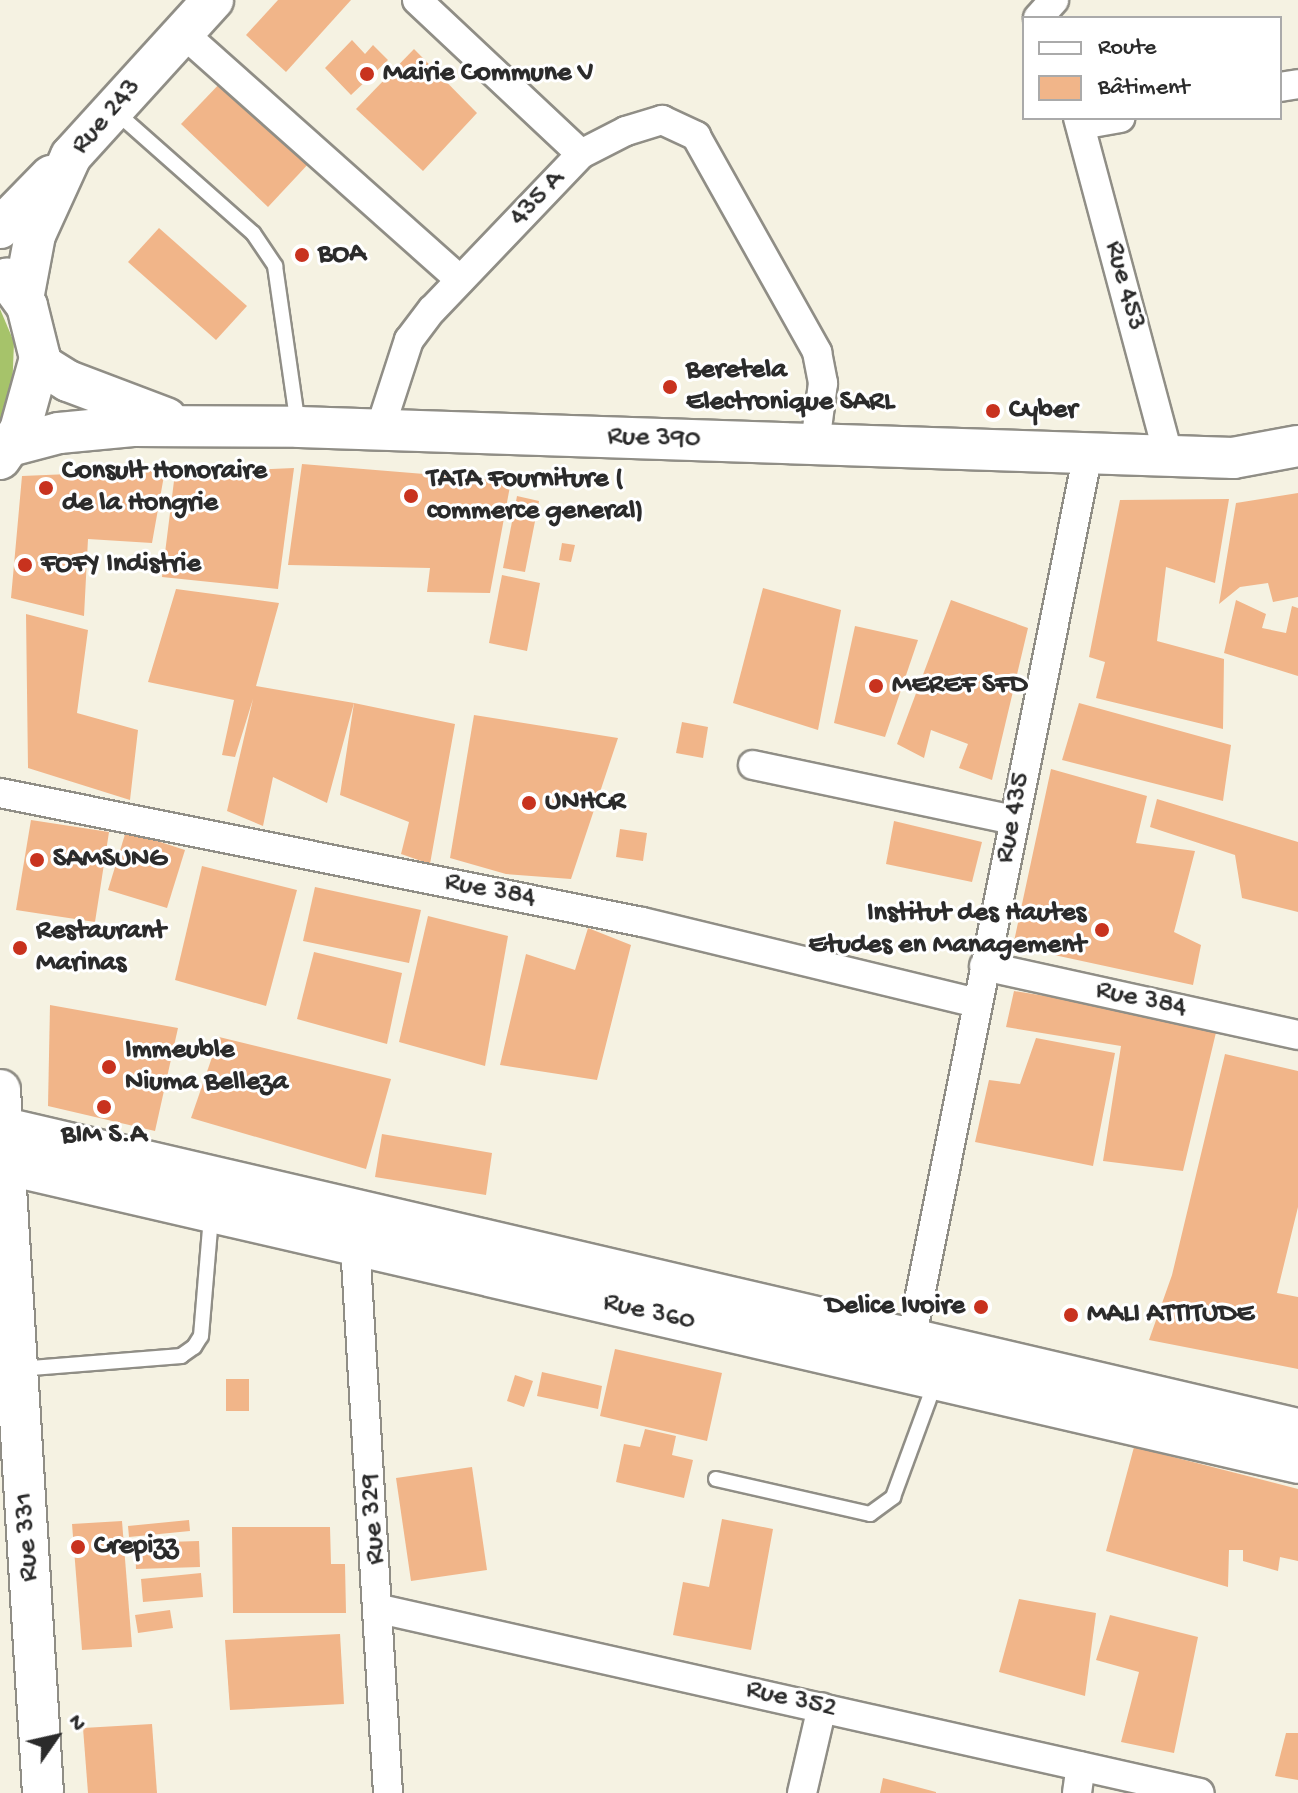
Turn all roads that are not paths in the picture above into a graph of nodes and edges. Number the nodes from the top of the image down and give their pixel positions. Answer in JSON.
{"nodes":[{"id":1,"x":213,"y":0,"type":"edge"},
{"id":2,"x":417,"y":0,"type":"edge"},
{"id":3,"x":1054,"y":0,"type":"edge"},
{"id":4,"x":1038,"y":16,"type":"edge"},
{"id":5,"x":183,"y":33,"type":"junction"},
{"id":6,"x":113,"y":109,"type":"junction"},
{"id":7,"x":1100,"y":120,"type":"edge"},
{"id":8,"x":1080,"y":122,"type":"edge"},
{"id":9,"x":581,"y":154,"type":"junction"},
{"id":10,"x":71,"y":156,"type":"junction"},
{"id":11,"x":0,"y":228,"type":"edge"},
{"id":12,"x":460,"y":280,"type":"junction"},
{"id":13,"x":11,"y":286,"type":"edge"},
{"id":14,"x":39,"y":363,"type":"junction"},
{"id":15,"x":192,"y":427,"type":"junction"},
{"id":16,"x":299,"y":427,"type":"junction"},
{"id":17,"x":380,"y":429,"type":"junction"},
{"id":18,"x":815,"y":444,"type":"junction"},
{"id":19,"x":1298,"y":446,"type":"edge"},
{"id":20,"x":5,"y":453,"type":"edge"},
{"id":21,"x":1088,"y":453,"type":"junction"},
{"id":22,"x":1168,"y":455,"type":"junction"},
{"id":23,"x":753,"y":765,"type":"dead end"},
{"id":24,"x":0,"y":793,"type":"edge"},
{"id":25,"x":1014,"y":820,"type":"junction"},
{"id":26,"x":984,"y":966,"type":"junction"},
{"id":27,"x":977,"y":1003,"type":"junction"},
{"id":28,"x":1298,"y":1035,"type":"edge"},
{"id":29,"x":1,"y":1134,"type":"edge"},
{"id":30,"x":212,"y":1212,"type":"junction"},
{"id":31,"x":355,"y":1244,"type":"junction"},
{"id":32,"x":917,"y":1363,"type":"junction"},
{"id":33,"x":18,"y":1369,"type":"junction"},
{"id":34,"x":1298,"y":1429,"type":"edge"},
{"id":35,"x":1298,"y":1463,"type":"edge"},
{"id":36,"x":716,"y":1479,"type":"dead end"},
{"id":37,"x":380,"y":1609,"type":"junction"},
{"id":38,"x":822,"y":1707,"type":"junction"},
{"id":39,"x":1079,"y":1779,"type":"edge"},
{"id":40,"x":43,"y":1793,"type":"edge"},
{"id":41,"x":388,"y":1793,"type":"edge"},
{"id":42,"x":802,"y":1793,"type":"edge"},
{"id":43,"x":1200,"y":1793,"type":"edge"}],
"edges":[{"from":1,"to":5,"type":"main road","name":"Rue 243"},
{"from":2,"to":9,"type":"street","name":"435 A"},
{"from":3,"to":4,"type":"street"},
{"from":5,"to":6,"type":"main road","name":"Rue 243"},
{"from":5,"to":12,"type":"street"},
{"from":6,"to":10,"type":"main road","name":"Rue 243"},
{"from":6,"to":16,"type":"lane"},
{"from":7,"to":8,"type":"street"},
{"from":8,"to":22,"type":"street","name":"Rue 453"},
{"from":9,"to":12,"type":"street","name":"435 A"},
{"from":9,"to":18,"type":"street"},
{"from":10,"to":11,"type":"main road"},
{"from":10,"to":13,"type":"main road","name":"Rue 243"},
{"from":12,"to":17,"type":"street","name":"435 A"},
{"from":13,"to":14,"type":"main road"},
{"from":14,"to":15,"type":"main road"},
{"from":14,"to":20,"type":"main road"},
{"from":15,"to":16,"type":"main road","name":"Rue 390"},
{"from":15,"to":20,"type":"main road","name":"Rue 390"},
{"from":16,"to":17,"type":"main road","name":"Rue 390"},
{"from":17,"to":18,"type":"main road","name":"Rue 390"},
{"from":18,"to":21,"type":"main road","name":"Rue 390"},
{"from":19,"to":22,"type":"main road","name":"Rue 390"},
{"from":21,"to":22,"type":"main road","name":"Rue 390"},
{"from":21,"to":25,"type":"street","name":"Rue 435"},
{"from":23,"to":25,"type":"street"},
{"from":24,"to":27,"type":"street","name":"Rue 384"},
{"from":25,"to":26,"type":"street","name":"Rue 435"},
{"from":26,"to":27,"type":"street","name":"Rue 435"},
{"from":26,"to":28,"type":"street","name":"Rue 384"},
{"from":27,"to":32,"type":"street","name":"Rue 435"},
{"from":29,"to":30,"type":"main road","name":"Rue 360"},
{"from":29,"to":32,"type":"main road"},
{"from":29,"to":33,"type":"main road","name":"Rue 331"},
{"from":30,"to":31,"type":"main road","name":"Rue 360"},
{"from":30,"to":33,"type":"lane"},
{"from":31,"to":32,"type":"main road","name":"Rue 360"},
{"from":31,"to":37,"type":"street","name":"Rue 329"},
{"from":32,"to":34,"type":"main road"},
{"from":32,"to":35,"type":"main road","name":"Rue 360"},
{"from":32,"to":36,"type":"lane"},
{"from":33,"to":40,"type":"main road","name":"Rue 331"},
{"from":37,"to":38,"type":"street","name":"Rue 352"},
{"from":37,"to":41,"type":"street","name":"Rue 329"},
{"from":38,"to":39,"type":"street","name":"Rue 352"},
{"from":38,"to":42,"type":"street"},
{"from":39,"to":43,"type":"street","name":"Rue 352"}]}
